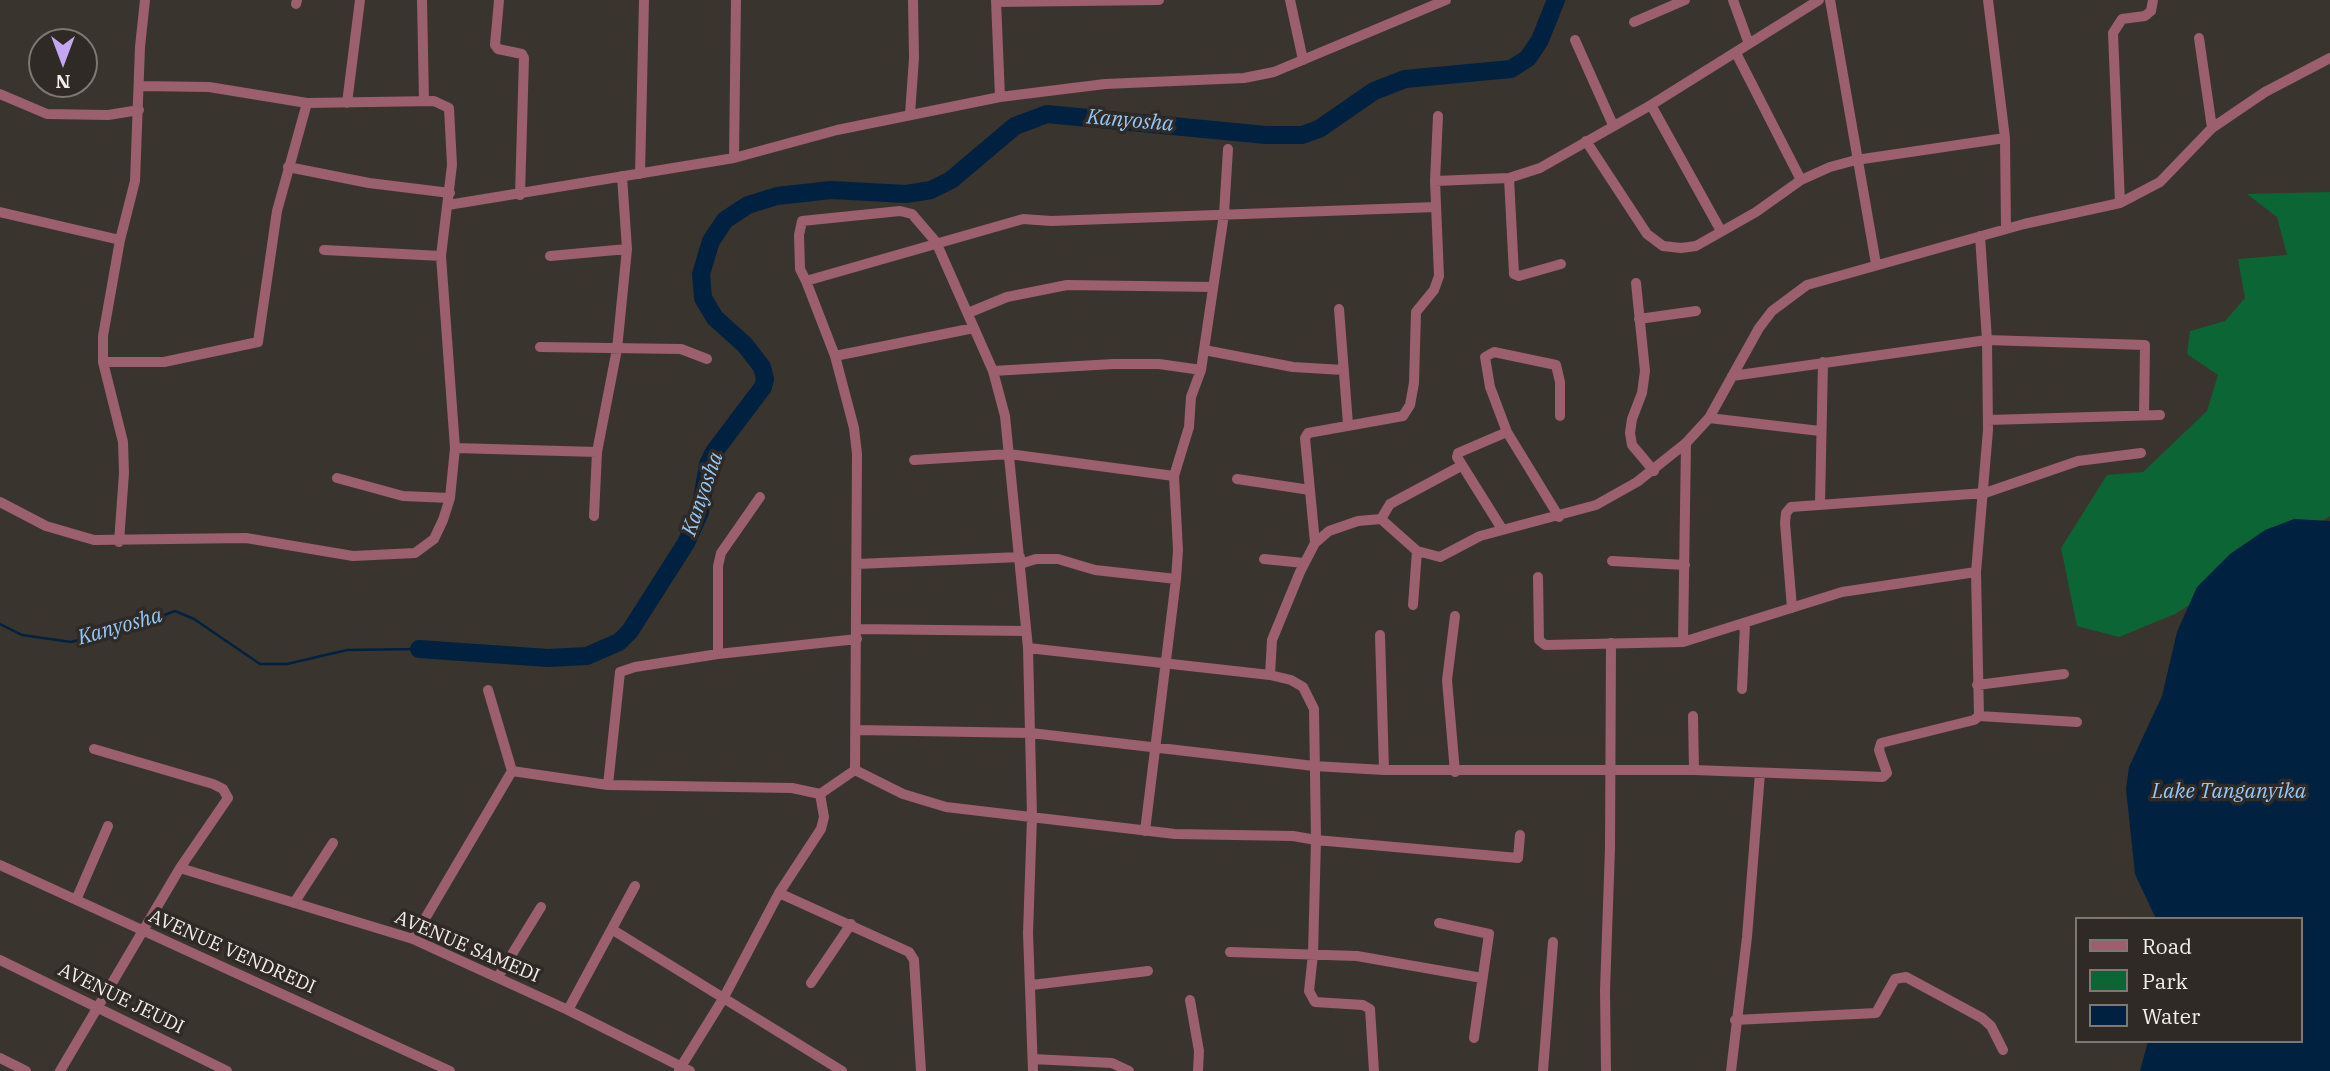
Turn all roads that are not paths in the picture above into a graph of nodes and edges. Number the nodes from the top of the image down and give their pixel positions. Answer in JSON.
{"nodes":[{"id":1,"x":145,"y":0,"type":"edge"},
{"id":2,"x":360,"y":0,"type":"edge"},
{"id":3,"x":422,"y":0,"type":"edge"},
{"id":4,"x":499,"y":0,"type":"edge"},
{"id":5,"x":643,"y":0,"type":"edge"},
{"id":6,"x":736,"y":0,"type":"edge"},
{"id":7,"x":913,"y":0,"type":"edge"},
{"id":8,"x":1159,"y":0,"type":"edge"},
{"id":9,"x":1290,"y":0,"type":"edge"},
{"id":10,"x":1416,"y":0,"type":"edge"},
{"id":11,"x":1446,"y":0,"type":"edge"},
{"id":12,"x":1685,"y":0,"type":"edge"},
{"id":13,"x":1733,"y":0,"type":"edge"},
{"id":14,"x":1819,"y":0,"type":"edge"},
{"id":15,"x":1830,"y":0,"type":"edge"},
{"id":16,"x":1987,"y":0,"type":"edge"},
{"id":17,"x":2153,"y":0,"type":"edge"},
{"id":18,"x":996,"y":1,"type":"edge"},
{"id":19,"x":1418,"y":12,"type":"junction"},
{"id":20,"x":1634,"y":23,"type":"dead end"},
{"id":21,"x":2199,"y":38,"type":"dead end"},
{"id":22,"x":1575,"y":40,"type":"dead end"},
{"id":23,"x":1749,"y":44,"type":"junction"},
{"id":24,"x":1736,"y":52,"type":"junction"},
{"id":25,"x":2330,"y":58,"type":"edge"},
{"id":26,"x":1303,"y":60,"type":"junction"},
{"id":27,"x":139,"y":86,"type":"junction"},
{"id":28,"x":0,"y":94,"type":"edge"},
{"id":29,"x":1000,"y":97,"type":"junction"},
{"id":30,"x":424,"y":101,"type":"junction"},
{"id":31,"x":307,"y":103,"type":"junction"},
{"id":32,"x":347,"y":103,"type":"junction"},
{"id":33,"x":1651,"y":105,"type":"junction"},
{"id":34,"x":139,"y":110,"type":"junction"},
{"id":35,"x":910,"y":114,"type":"junction"},
{"id":36,"x":1438,"y":116,"type":"dead end"},
{"id":37,"x":1613,"y":125,"type":"junction"},
{"id":38,"x":2212,"y":128,"type":"junction"},
{"id":39,"x":2005,"y":138,"type":"junction"},
{"id":40,"x":1586,"y":141,"type":"junction"},
{"id":41,"x":1228,"y":149,"type":"dead end"},
{"id":42,"x":734,"y":158,"type":"junction"},
{"id":43,"x":1856,"y":160,"type":"junction"},
{"id":44,"x":288,"y":167,"type":"junction"},
{"id":45,"x":640,"y":174,"type":"junction"},
{"id":46,"x":622,"y":176,"type":"junction"},
{"id":47,"x":1509,"y":178,"type":"junction"},
{"id":48,"x":1801,"y":180,"type":"junction"},
{"id":49,"x":1434,"y":181,"type":"junction"},
{"id":50,"x":450,"y":193,"type":"junction"},
{"id":51,"x":520,"y":195,"type":"junction"},
{"id":52,"x":2120,"y":203,"type":"junction"},
{"id":53,"x":448,"y":205,"type":"junction"},
{"id":54,"x":1436,"y":207,"type":"junction"},
{"id":55,"x":0,"y":212,"type":"edge"},
{"id":56,"x":1224,"y":214,"type":"junction"},
{"id":57,"x":2006,"y":229,"type":"junction"},
{"id":58,"x":1721,"y":231,"type":"junction"},
{"id":59,"x":1980,"y":236,"type":"junction"},
{"id":60,"x":120,"y":240,"type":"junction"},
{"id":61,"x":936,"y":242,"type":"junction"},
{"id":62,"x":627,"y":249,"type":"junction"},
{"id":63,"x":324,"y":250,"type":"dead end"},
{"id":64,"x":550,"y":256,"type":"dead end"},
{"id":65,"x":441,"y":257,"type":"junction"},
{"id":66,"x":1561,"y":264,"type":"dead end"},
{"id":67,"x":1877,"y":264,"type":"junction"},
{"id":68,"x":806,"y":281,"type":"junction"},
{"id":69,"x":1636,"y":283,"type":"dead end"},
{"id":70,"x":1213,"y":287,"type":"junction"},
{"id":71,"x":1339,"y":309,"type":"dead end"},
{"id":72,"x":1696,"y":311,"type":"dead end"},
{"id":73,"x":968,"y":313,"type":"junction"},
{"id":74,"x":1639,"y":319,"type":"junction"},
{"id":75,"x":974,"y":328,"type":"junction"},
{"id":76,"x":1987,"y":340,"type":"junction"},
{"id":77,"x":540,"y":347,"type":"dead end"},
{"id":78,"x":617,"y":349,"type":"junction"},
{"id":79,"x":1204,"y":350,"type":"junction"},
{"id":80,"x":835,"y":356,"type":"junction"},
{"id":81,"x":707,"y":359,"type":"dead end"},
{"id":82,"x":103,"y":362,"type":"junction"},
{"id":83,"x":1823,"y":362,"type":"junction"},
{"id":84,"x":1201,"y":370,"type":"junction"},
{"id":85,"x":1343,"y":370,"type":"junction"},
{"id":86,"x":993,"y":371,"type":"junction"},
{"id":87,"x":1732,"y":376,"type":"junction"},
{"id":88,"x":2144,"y":415,"type":"junction"},
{"id":89,"x":2160,"y":415,"type":"dead end"},
{"id":90,"x":1560,"y":416,"type":"dead end"},
{"id":91,"x":1709,"y":418,"type":"junction"},
{"id":92,"x":1988,"y":420,"type":"junction"},
{"id":93,"x":1348,"y":424,"type":"junction"},
{"id":94,"x":1820,"y":431,"type":"junction"},
{"id":95,"x":1507,"y":432,"type":"junction"},
{"id":96,"x":1686,"y":443,"type":"junction"},
{"id":97,"x":455,"y":448,"type":"junction"},
{"id":98,"x":597,"y":452,"type":"junction"},
{"id":99,"x":2141,"y":453,"type":"dead end"},
{"id":100,"x":1009,"y":454,"type":"junction"},
{"id":101,"x":914,"y":460,"type":"dead end"},
{"id":102,"x":1461,"y":466,"type":"junction"},
{"id":103,"x":1654,"y":471,"type":"junction"},
{"id":104,"x":1174,"y":476,"type":"junction"},
{"id":105,"x":337,"y":478,"type":"dead end"},
{"id":106,"x":1237,"y":479,"type":"dead end"},
{"id":107,"x":1310,"y":490,"type":"junction"},
{"id":108,"x":1985,"y":493,"type":"junction"},
{"id":109,"x":760,"y":497,"type":"dead end"},
{"id":110,"x":450,"y":498,"type":"junction"},
{"id":111,"x":0,"y":502,"type":"edge"},
{"id":112,"x":1820,"y":504,"type":"junction"},
{"id":113,"x":594,"y":516,"type":"dead end"},
{"id":114,"x":1559,"y":517,"type":"junction"},
{"id":115,"x":1381,"y":519,"type":"junction"},
{"id":116,"x":1502,"y":529,"type":"junction"},
{"id":117,"x":118,"y":542,"type":"junction"},
{"id":118,"x":1315,"y":543,"type":"junction"},
{"id":119,"x":1417,"y":551,"type":"junction"},
{"id":120,"x":1264,"y":559,"type":"dead end"},
{"id":121,"x":1020,"y":560,"type":"junction"},
{"id":122,"x":1612,"y":561,"type":"dead end"},
{"id":123,"x":1304,"y":563,"type":"junction"},
{"id":124,"x":856,"y":564,"type":"junction"},
{"id":125,"x":1685,"y":565,"type":"junction"},
{"id":126,"x":1976,"y":572,"type":"junction"},
{"id":127,"x":1538,"y":577,"type":"dead end"},
{"id":128,"x":1176,"y":579,"type":"junction"},
{"id":129,"x":1413,"y":605,"type":"dead end"},
{"id":130,"x":1792,"y":607,"type":"junction"},
{"id":131,"x":1455,"y":616,"type":"dead end"},
{"id":132,"x":1745,"y":624,"type":"junction"},
{"id":133,"x":1026,"y":631,"type":"junction"},
{"id":134,"x":857,"y":634,"type":"junction"},
{"id":135,"x":1380,"y":635,"type":"dead end"},
{"id":136,"x":1684,"y":642,"type":"junction"},
{"id":137,"x":1611,"y":643,"type":"junction"},
{"id":138,"x":1028,"y":648,"type":"junction"},
{"id":139,"x":718,"y":654,"type":"junction"},
{"id":140,"x":1167,"y":663,"type":"junction"},
{"id":141,"x":2064,"y":674,"type":"dead end"},
{"id":142,"x":1270,"y":676,"type":"junction"},
{"id":143,"x":1977,"y":685,"type":"junction"},
{"id":144,"x":1742,"y":689,"type":"dead end"},
{"id":145,"x":488,"y":690,"type":"dead end"},
{"id":146,"x":1693,"y":716,"type":"dead end"},
{"id":147,"x":1979,"y":716,"type":"junction"},
{"id":148,"x":2077,"y":722,"type":"dead end"},
{"id":149,"x":857,"y":730,"type":"junction"},
{"id":150,"x":1031,"y":733,"type":"junction"},
{"id":151,"x":1155,"y":746,"type":"junction"},
{"id":152,"x":94,"y":749,"type":"dead end"},
{"id":153,"x":1314,"y":766,"type":"junction"},
{"id":154,"x":1609,"y":769,"type":"junction"},
{"id":155,"x":855,"y":770,"type":"junction"},
{"id":156,"x":1384,"y":770,"type":"junction"},
{"id":157,"x":1695,"y":770,"type":"junction"},
{"id":158,"x":512,"y":771,"type":"junction"},
{"id":159,"x":1455,"y":772,"type":"junction"},
{"id":160,"x":1760,"y":773,"type":"junction"},
{"id":161,"x":608,"y":785,"type":"junction"},
{"id":162,"x":820,"y":794,"type":"junction"},
{"id":163,"x":1032,"y":817,"type":"junction"},
{"id":164,"x":108,"y":826,"type":"dead end"},
{"id":165,"x":1145,"y":831,"type":"junction"},
{"id":166,"x":1520,"y":835,"type":"dead end"},
{"id":167,"x":1316,"y":840,"type":"junction"},
{"id":168,"x":334,"y":843,"type":"dead end"},
{"id":169,"x":0,"y":865,"type":"edge"},
{"id":170,"x":180,"y":868,"type":"junction"},
{"id":171,"x":635,"y":886,"type":"dead end"},
{"id":172,"x":779,"y":893,"type":"junction"},
{"id":173,"x":76,"y":901,"type":"junction"},
{"id":174,"x":294,"y":903,"type":"junction"},
{"id":175,"x":541,"y":907,"type":"dead end"},
{"id":176,"x":1439,"y":923,"type":"dead end"},
{"id":177,"x":851,"y":924,"type":"junction"},
{"id":178,"x":613,"y":930,"type":"junction"},
{"id":179,"x":142,"y":931,"type":"junction"},
{"id":180,"x":413,"y":939,"type":"junction"},
{"id":181,"x":1553,"y":942,"type":"dead end"},
{"id":182,"x":1230,"y":952,"type":"dead end"},
{"id":183,"x":1313,"y":954,"type":"junction"},
{"id":184,"x":0,"y":960,"type":"edge"},
{"id":185,"x":1148,"y":971,"type":"dead end"},
{"id":186,"x":498,"y":977,"type":"junction"},
{"id":187,"x":1482,"y":978,"type":"junction"},
{"id":188,"x":811,"y":983,"type":"dead end"},
{"id":189,"x":1032,"y":985,"type":"junction"},
{"id":190,"x":723,"y":999,"type":"junction"},
{"id":191,"x":1190,"y":1000,"type":"dead end"},
{"id":192,"x":98,"y":1006,"type":"junction"},
{"id":193,"x":568,"y":1010,"type":"junction"},
{"id":194,"x":1735,"y":1020,"type":"junction"},
{"id":195,"x":1474,"y":1038,"type":"dead end"},
{"id":196,"x":2003,"y":1050,"type":"dead end"},
{"id":197,"x":0,"y":1058,"type":"edge"},
{"id":198,"x":1033,"y":1065,"type":"edge"},
{"id":199,"x":683,"y":1069,"type":"edge"},
{"id":200,"x":26,"y":1071,"type":"edge"},
{"id":201,"x":60,"y":1071,"type":"edge"},
{"id":202,"x":227,"y":1071,"type":"edge"},
{"id":203,"x":450,"y":1071,"type":"edge"},
{"id":204,"x":842,"y":1071,"type":"edge"},
{"id":205,"x":921,"y":1071,"type":"edge"},
{"id":206,"x":1129,"y":1071,"type":"edge"},
{"id":207,"x":1198,"y":1071,"type":"edge"},
{"id":208,"x":1374,"y":1071,"type":"edge"},
{"id":209,"x":1543,"y":1071,"type":"edge"},
{"id":210,"x":1606,"y":1071,"type":"edge"},
{"id":211,"x":1731,"y":1071,"type":"edge"}],
"edges":[{"from":1,"to":27,"type":"street"},
{"from":2,"to":32,"type":"street"},
{"from":3,"to":30,"type":"street"},
{"from":4,"to":51,"type":"street"},
{"from":5,"to":45,"type":"street"},
{"from":6,"to":42,"type":"street"},
{"from":7,"to":35,"type":"street"},
{"from":8,"to":18,"type":"street"},
{"from":9,"to":26,"type":"street"},
{"from":10,"to":19,"type":"street"},
{"from":11,"to":19,"type":"street"},
{"from":12,"to":20,"type":"street"},
{"from":13,"to":23,"type":"street"},
{"from":14,"to":23,"type":"street"},
{"from":15,"to":43,"type":"street"},
{"from":16,"to":39,"type":"street"},
{"from":17,"to":52,"type":"street"},
{"from":18,"to":29,"type":"street"},
{"from":19,"to":26,"type":"street"},
{"from":21,"to":38,"type":"street"},
{"from":22,"to":37,"type":"street"},
{"from":23,"to":24,"type":"street"},
{"from":24,"to":33,"type":"street"},
{"from":24,"to":48,"type":"street"},
{"from":25,"to":38,"type":"street"},
{"from":26,"to":29,"type":"street"},
{"from":27,"to":31,"type":"street"},
{"from":27,"to":34,"type":"street"},
{"from":28,"to":34,"type":"street"},
{"from":29,"to":35,"type":"street"},
{"from":30,"to":32,"type":"street"},
{"from":30,"to":50,"type":"street"},
{"from":31,"to":32,"type":"street"},
{"from":31,"to":44,"type":"street"},
{"from":33,"to":37,"type":"street"},
{"from":33,"to":58,"type":"street"},
{"from":34,"to":60,"type":"street"},
{"from":35,"to":42,"type":"street"},
{"from":36,"to":49,"type":"street"},
{"from":37,"to":40,"type":"street"},
{"from":38,"to":52,"type":"street"},
{"from":39,"to":43,"type":"street"},
{"from":39,"to":57,"type":"street"},
{"from":40,"to":47,"type":"street"},
{"from":40,"to":58,"type":"street"},
{"from":41,"to":56,"type":"street"},
{"from":42,"to":45,"type":"street"},
{"from":43,"to":48,"type":"street"},
{"from":43,"to":67,"type":"street"},
{"from":44,"to":50,"type":"street"},
{"from":44,"to":82,"type":"street"},
{"from":45,"to":46,"type":"street"},
{"from":46,"to":51,"type":"street"},
{"from":46,"to":62,"type":"street"},
{"from":47,"to":49,"type":"street"},
{"from":47,"to":66,"type":"street"},
{"from":48,"to":58,"type":"street"},
{"from":49,"to":54,"type":"street"},
{"from":50,"to":53,"type":"street"},
{"from":51,"to":53,"type":"street"},
{"from":52,"to":57,"type":"street"},
{"from":53,"to":65,"type":"street"},
{"from":54,"to":56,"type":"street"},
{"from":54,"to":93,"type":"street"},
{"from":55,"to":60,"type":"street"},
{"from":56,"to":61,"type":"street"},
{"from":56,"to":70,"type":"street"},
{"from":57,"to":59,"type":"street"},
{"from":59,"to":67,"type":"street"},
{"from":59,"to":76,"type":"street"},
{"from":60,"to":82,"type":"street"},
{"from":61,"to":68,"type":"street"},
{"from":61,"to":68,"type":"street"},
{"from":61,"to":73,"type":"street"},
{"from":62,"to":64,"type":"street"},
{"from":62,"to":78,"type":"street"},
{"from":63,"to":65,"type":"street"},
{"from":65,"to":97,"type":"street"},
{"from":67,"to":87,"type":"street"},
{"from":68,"to":80,"type":"street"},
{"from":69,"to":74,"type":"street"},
{"from":70,"to":73,"type":"street"},
{"from":70,"to":79,"type":"street"},
{"from":71,"to":85,"type":"street"},
{"from":72,"to":74,"type":"street"},
{"from":73,"to":75,"type":"street"},
{"from":74,"to":103,"type":"street"},
{"from":75,"to":80,"type":"street"},
{"from":75,"to":86,"type":"street"},
{"from":76,"to":83,"type":"street"},
{"from":76,"to":88,"type":"street"},
{"from":76,"to":92,"type":"street"},
{"from":77,"to":78,"type":"street"},
{"from":78,"to":81,"type":"street"},
{"from":78,"to":98,"type":"street"},
{"from":79,"to":84,"type":"street"},
{"from":79,"to":85,"type":"street"},
{"from":80,"to":124,"type":"street"},
{"from":82,"to":117,"type":"street"},
{"from":83,"to":87,"type":"street"},
{"from":83,"to":94,"type":"street"},
{"from":84,"to":86,"type":"street"},
{"from":84,"to":104,"type":"street"},
{"from":85,"to":93,"type":"street"},
{"from":86,"to":100,"type":"street"},
{"from":87,"to":91,"type":"street"},
{"from":88,"to":89,"type":"street"},
{"from":88,"to":92,"type":"street"},
{"from":90,"to":95,"type":"street"},
{"from":91,"to":94,"type":"street"},
{"from":91,"to":96,"type":"street"},
{"from":92,"to":108,"type":"street"},
{"from":93,"to":107,"type":"street"},
{"from":94,"to":112,"type":"street"},
{"from":95,"to":102,"type":"street"},
{"from":95,"to":114,"type":"street"},
{"from":96,"to":103,"type":"street"},
{"from":96,"to":125,"type":"street"},
{"from":97,"to":98,"type":"street"},
{"from":97,"to":110,"type":"street"},
{"from":98,"to":113,"type":"street"},
{"from":99,"to":108,"type":"street"},
{"from":100,"to":101,"type":"street"},
{"from":100,"to":104,"type":"street"},
{"from":100,"to":121,"type":"street"},
{"from":102,"to":115,"type":"street"},
{"from":102,"to":116,"type":"street"},
{"from":103,"to":114,"type":"street"},
{"from":104,"to":128,"type":"street"},
{"from":105,"to":110,"type":"street"},
{"from":106,"to":107,"type":"street"},
{"from":107,"to":118,"type":"street"},
{"from":108,"to":112,"type":"street"},
{"from":108,"to":126,"type":"street"},
{"from":109,"to":139,"type":"street"},
{"from":110,"to":117,"type":"street"},
{"from":111,"to":117,"type":"street"},
{"from":112,"to":130,"type":"street"},
{"from":114,"to":116,"type":"street"},
{"from":115,"to":118,"type":"street"},
{"from":115,"to":119,"type":"street"},
{"from":116,"to":119,"type":"street"},
{"from":118,"to":123,"type":"street"},
{"from":119,"to":129,"type":"street"},
{"from":120,"to":123,"type":"street"},
{"from":121,"to":124,"type":"street"},
{"from":121,"to":128,"type":"street"},
{"from":121,"to":133,"type":"street"},
{"from":122,"to":125,"type":"street"},
{"from":123,"to":142,"type":"street"},
{"from":124,"to":134,"type":"street"},
{"from":125,"to":136,"type":"street"},
{"from":126,"to":130,"type":"street"},
{"from":126,"to":143,"type":"street"},
{"from":127,"to":137,"type":"street"},
{"from":128,"to":140,"type":"street"},
{"from":130,"to":132,"type":"street"},
{"from":131,"to":159,"type":"street"},
{"from":132,"to":136,"type":"street"},
{"from":132,"to":144,"type":"street"},
{"from":133,"to":134,"type":"street"},
{"from":133,"to":138,"type":"street"},
{"from":134,"to":139,"type":"street"},
{"from":134,"to":149,"type":"street"},
{"from":135,"to":156,"type":"street"},
{"from":136,"to":137,"type":"street"},
{"from":137,"to":154,"type":"street"},
{"from":138,"to":140,"type":"street"},
{"from":138,"to":150,"type":"street"},
{"from":139,"to":161,"type":"street"},
{"from":140,"to":142,"type":"street"},
{"from":140,"to":151,"type":"street"},
{"from":141,"to":143,"type":"street"},
{"from":142,"to":153,"type":"street"},
{"from":143,"to":147,"type":"street"},
{"from":145,"to":158,"type":"street"},
{"from":146,"to":157,"type":"street"},
{"from":147,"to":148,"type":"street"},
{"from":147,"to":160,"type":"street"},
{"from":149,"to":150,"type":"street"},
{"from":149,"to":155,"type":"street"},
{"from":150,"to":151,"type":"street"},
{"from":150,"to":163,"type":"street"},
{"from":151,"to":153,"type":"street"},
{"from":151,"to":165,"type":"street"},
{"from":152,"to":170,"type":"street"},
{"from":153,"to":156,"type":"street"},
{"from":153,"to":167,"type":"street"},
{"from":154,"to":157,"type":"street"},
{"from":154,"to":159,"type":"street"},
{"from":154,"to":210,"type":"street"},
{"from":155,"to":162,"type":"street"},
{"from":155,"to":163,"type":"street"},
{"from":156,"to":159,"type":"street"},
{"from":157,"to":160,"type":"street"},
{"from":158,"to":161,"type":"street"},
{"from":158,"to":180,"type":"street"},
{"from":160,"to":194,"type":"street"},
{"from":161,"to":162,"type":"street"},
{"from":162,"to":172,"type":"street"},
{"from":163,"to":165,"type":"street"},
{"from":163,"to":189,"type":"street"},
{"from":164,"to":173,"type":"street"},
{"from":165,"to":167,"type":"street"},
{"from":166,"to":167,"type":"street"},
{"from":167,"to":183,"type":"street"},
{"from":168,"to":174,"type":"street"},
{"from":169,"to":173,"type":"street","name":"AVENUE VENDREDI"},
{"from":170,"to":174,"type":"street","name":"AVENUE SAMEDI"},
{"from":170,"to":179,"type":"street"},
{"from":171,"to":178,"type":"street"},
{"from":172,"to":177,"type":"street"},
{"from":172,"to":190,"type":"street"},
{"from":173,"to":179,"type":"street","name":"AVENUE VENDREDI"},
{"from":174,"to":180,"type":"street","name":"AVENUE SAMEDI"},
{"from":175,"to":186,"type":"street"},
{"from":176,"to":187,"type":"street"},
{"from":177,"to":188,"type":"street"},
{"from":177,"to":205,"type":"street"},
{"from":178,"to":190,"type":"street"},
{"from":178,"to":193,"type":"street"},
{"from":179,"to":192,"type":"street"},
{"from":179,"to":203,"type":"street","name":"AVENUE VENDREDI"},
{"from":180,"to":186,"type":"street","name":"AVENUE SAMEDI"},
{"from":181,"to":209,"type":"street"},
{"from":182,"to":183,"type":"street"},
{"from":183,"to":187,"type":"street"},
{"from":183,"to":208,"type":"street"},
{"from":184,"to":192,"type":"street","name":"AVENUE JEUDI"},
{"from":185,"to":189,"type":"street"},
{"from":186,"to":193,"type":"street","name":"AVENUE SAMEDI"},
{"from":187,"to":195,"type":"street"},
{"from":189,"to":198,"type":"street"},
{"from":190,"to":199,"type":"street"},
{"from":190,"to":204,"type":"street"},
{"from":191,"to":207,"type":"street"},
{"from":192,"to":201,"type":"street"},
{"from":192,"to":202,"type":"street","name":"AVENUE JEUDI"},
{"from":193,"to":199,"type":"street","name":"AVENUE SAMEDI"},
{"from":194,"to":196,"type":"street"},
{"from":194,"to":211,"type":"street"},
{"from":197,"to":200,"type":"street"},
{"from":198,"to":206,"type":"street"}]}
